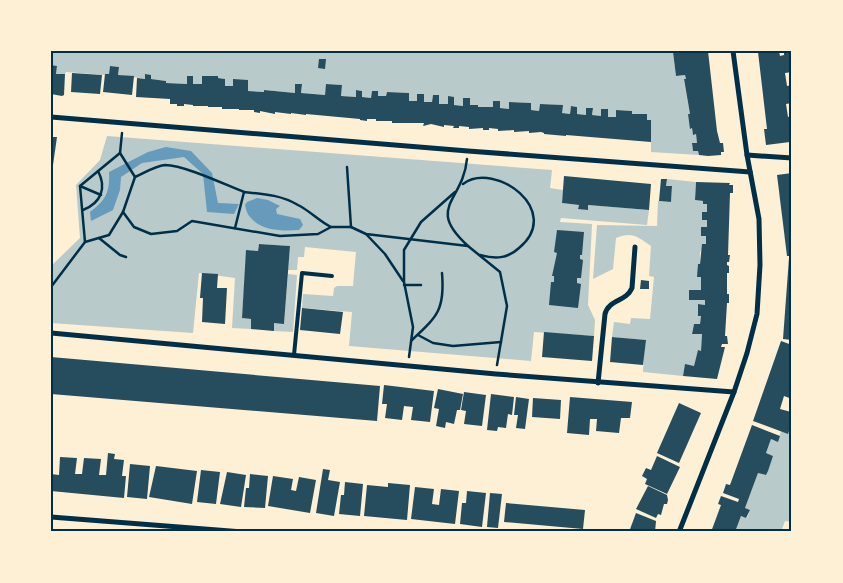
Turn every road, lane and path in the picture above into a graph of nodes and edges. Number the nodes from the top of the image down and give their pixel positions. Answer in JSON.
{"nodes":[{"id":1,"x":732,"y":51,"type":"edge"},
{"id":2,"x":51,"y":116,"type":"edge"},
{"id":3,"x":124,"y":123,"type":"junction"},
{"id":4,"x":468,"y":151,"type":"junction"},
{"id":5,"x":120,"y":154,"type":"junction"},
{"id":6,"x":747,"y":155,"type":"junction"},
{"id":7,"x":792,"y":158,"type":"edge"},
{"id":8,"x":346,"y":167,"type":"dead end"},
{"id":9,"x":98,"y":171,"type":"junction"},
{"id":10,"x":750,"y":172,"type":"junction"},
{"id":11,"x":135,"y":177,"type":"junction"},
{"id":12,"x":461,"y":184,"type":"junction"},
{"id":13,"x":80,"y":186,"type":"junction"},
{"id":14,"x":458,"y":190,"type":"junction"},
{"id":15,"x":244,"y":192,"type":"junction"},
{"id":16,"x":101,"y":195,"type":"junction"},
{"id":17,"x":83,"y":210,"type":"junction"},
{"id":18,"x":123,"y":212,"type":"junction"},
{"id":19,"x":331,"y":227,"type":"junction"},
{"id":20,"x":351,"y":227,"type":"junction"},
{"id":21,"x":235,"y":228,"type":"junction"},
{"id":22,"x":366,"y":234,"type":"junction"},
{"id":23,"x":98,"y":238,"type":"junction"},
{"id":24,"x":412,"y":238,"type":"junction"},
{"id":25,"x":85,"y":242,"type":"junction"},
{"id":26,"x":468,"y":246,"type":"junction"},
{"id":27,"x":635,"y":246,"type":"dead end"},
{"id":28,"x":480,"y":255,"type":"junction"},
{"id":29,"x":126,"y":257,"type":"dead end"},
{"id":30,"x":442,"y":273,"type":"dead end"},
{"id":31,"x":332,"y":276,"type":"dead end"},
{"id":32,"x":404,"y":284,"type":"junction"},
{"id":33,"x":421,"y":284,"type":"dead end"},
{"id":34,"x":51,"y":287,"type":"edge"},
{"id":35,"x":51,"y":332,"type":"edge"},
{"id":36,"x":418,"y":335,"type":"junction"},
{"id":37,"x":411,"y":341,"type":"junction"},
{"id":38,"x":501,"y":342,"type":"junction"},
{"id":39,"x":294,"y":355,"type":"junction"},
{"id":40,"x":408,"y":366,"type":"junction"},
{"id":41,"x":496,"y":374,"type":"junction"},
{"id":42,"x":598,"y":383,"type":"junction"},
{"id":43,"x":734,"y":392,"type":"junction"},
{"id":44,"x":51,"y":517,"type":"edge"},
{"id":45,"x":243,"y":532,"type":"edge"},
{"id":46,"x":679,"y":532,"type":"edge"}],
"edges":[{"from":1,"to":6,"type":"street"},
{"from":2,"to":3,"type":"street"},
{"from":3,"to":4,"type":"street"},
{"from":3,"to":5,"type":"path"},
{"from":4,"to":10,"type":"street"},
{"from":4,"to":12,"type":"path"},
{"from":5,"to":9,"type":"path"},
{"from":5,"to":11,"type":"path"},
{"from":6,"to":7,"type":"street"},
{"from":6,"to":10,"type":"street"},
{"from":8,"to":20,"type":"path"},
{"from":9,"to":13,"type":"path"},
{"from":9,"to":16,"type":"path"},
{"from":10,"to":43,"type":"street"},
{"from":11,"to":15,"type":"path"},
{"from":11,"to":18,"type":"path"},
{"from":12,"to":14,"type":"path"},
{"from":12,"to":28,"type":"path"},
{"from":13,"to":16,"type":"path"},
{"from":13,"to":17,"type":"path"},
{"from":14,"to":24,"type":"path"},
{"from":14,"to":26,"type":"path"},
{"from":15,"to":19,"type":"path"},
{"from":15,"to":21,"type":"path"},
{"from":16,"to":17,"type":"path"},
{"from":17,"to":25,"type":"path"},
{"from":18,"to":21,"type":"path"},
{"from":18,"to":23,"type":"path"},
{"from":19,"to":20,"type":"path"},
{"from":19,"to":21,"type":"path"},
{"from":20,"to":22,"type":"path"},
{"from":22,"to":24,"type":"path"},
{"from":22,"to":32,"type":"path"},
{"from":23,"to":25,"type":"path"},
{"from":23,"to":29,"type":"path"},
{"from":24,"to":26,"type":"path"},
{"from":24,"to":32,"type":"path"},
{"from":25,"to":34,"type":"path"},
{"from":26,"to":28,"type":"path"},
{"from":27,"to":42,"type":"street"},
{"from":28,"to":38,"type":"path"},
{"from":30,"to":36,"type":"path"},
{"from":31,"to":39,"type":"lane"},
{"from":32,"to":33,"type":"path"},
{"from":32,"to":37,"type":"path"},
{"from":35,"to":39,"type":"street"},
{"from":36,"to":37,"type":"path"},
{"from":36,"to":38,"type":"path"},
{"from":37,"to":40,"type":"path"},
{"from":38,"to":41,"type":"path"},
{"from":39,"to":40,"type":"street"},
{"from":40,"to":41,"type":"street"},
{"from":41,"to":42,"type":"street"},
{"from":42,"to":43,"type":"street"},
{"from":43,"to":46,"type":"street"},
{"from":44,"to":45,"type":"street"}]}
